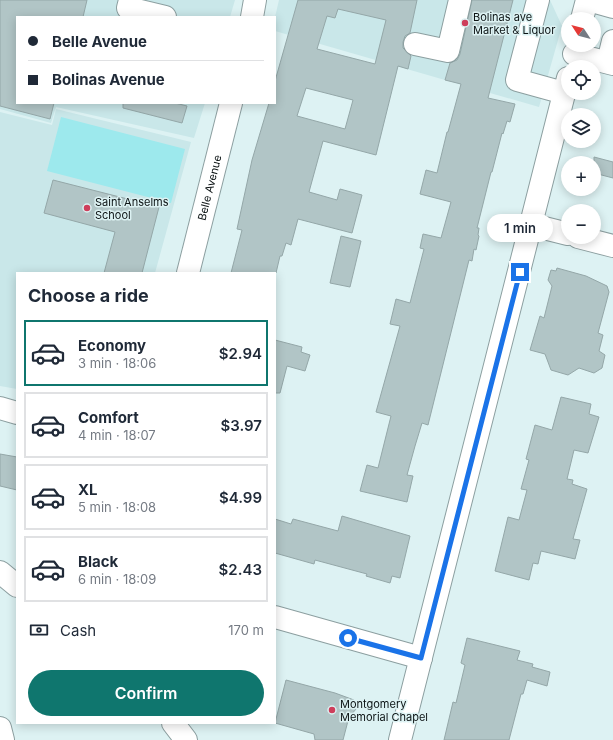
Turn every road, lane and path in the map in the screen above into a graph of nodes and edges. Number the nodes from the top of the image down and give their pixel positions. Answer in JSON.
{"nodes":[{"id":1,"x":130,"y":0,"type":"edge"},
{"id":2,"x":255,"y":0,"type":"edge"},
{"id":3,"x":460,"y":0,"type":"edge"},
{"id":4,"x":538,"y":0,"type":"edge"},
{"id":5,"x":588,"y":0,"type":"edge"},
{"id":6,"x":613,"y":7,"type":"edge"},
{"id":7,"x":584,"y":12,"type":"edge"},
{"id":8,"x":161,"y":16,"type":"edge"},
{"id":9,"x":252,"y":16,"type":"edge"},
{"id":10,"x":613,"y":41,"type":"edge"},
{"id":11,"x":415,"y":44,"type":"dead end"},
{"id":12,"x":574,"y":55,"type":"edge"},
{"id":13,"x":610,"y":63,"type":"edge"},
{"id":14,"x":561,"y":84,"type":"edge"},
{"id":15,"x":562,"y":100,"type":"edge"},
{"id":16,"x":231,"y":104,"type":"edge"},
{"id":17,"x":532,"y":225,"type":"junction"},
{"id":18,"x":561,"y":232,"type":"edge"},
{"id":19,"x":601,"y":243,"type":"edge"},
{"id":20,"x":613,"y":246,"type":"edge"},
{"id":21,"x":188,"y":272,"type":"edge"},
{"id":22,"x":0,"y":408,"type":"edge"},
{"id":23,"x":16,"y":413,"type":"edge"},
{"id":24,"x":0,"y":572,"type":"edge"},
{"id":25,"x":16,"y":585,"type":"edge"},
{"id":26,"x":276,"y":617,"type":"edge"},
{"id":27,"x":421,"y":658,"type":"junction"},
{"id":28,"x":174,"y":724,"type":"edge"},
{"id":29,"x":0,"y":728,"type":"edge"},
{"id":30,"x":3,"y":740,"type":"edge"},
{"id":31,"x":186,"y":740,"type":"edge"},
{"id":32,"x":400,"y":740,"type":"edge"}],
"edges":[{"from":1,"to":8,"type":"street"},
{"from":2,"to":9,"type":"street"},
{"from":3,"to":11,"type":"street"},
{"from":4,"to":14,"type":"street"},
{"from":5,"to":6,"type":"street"},
{"from":5,"to":7,"type":"street"},
{"from":10,"to":13,"type":"street"},
{"from":12,"to":13,"type":"street"},
{"from":15,"to":17,"type":"street"},
{"from":16,"to":21,"type":"street","name":"Belle Avenue"},
{"from":17,"to":18,"type":"street"},
{"from":17,"to":27,"type":"street"},
{"from":19,"to":20,"type":"street"},
{"from":22,"to":23,"type":"street"},
{"from":24,"to":25,"type":"street"},
{"from":26,"to":27,"type":"street"},
{"from":27,"to":32,"type":"street"},
{"from":28,"to":31,"type":"street"},
{"from":29,"to":30,"type":"street"}]}
